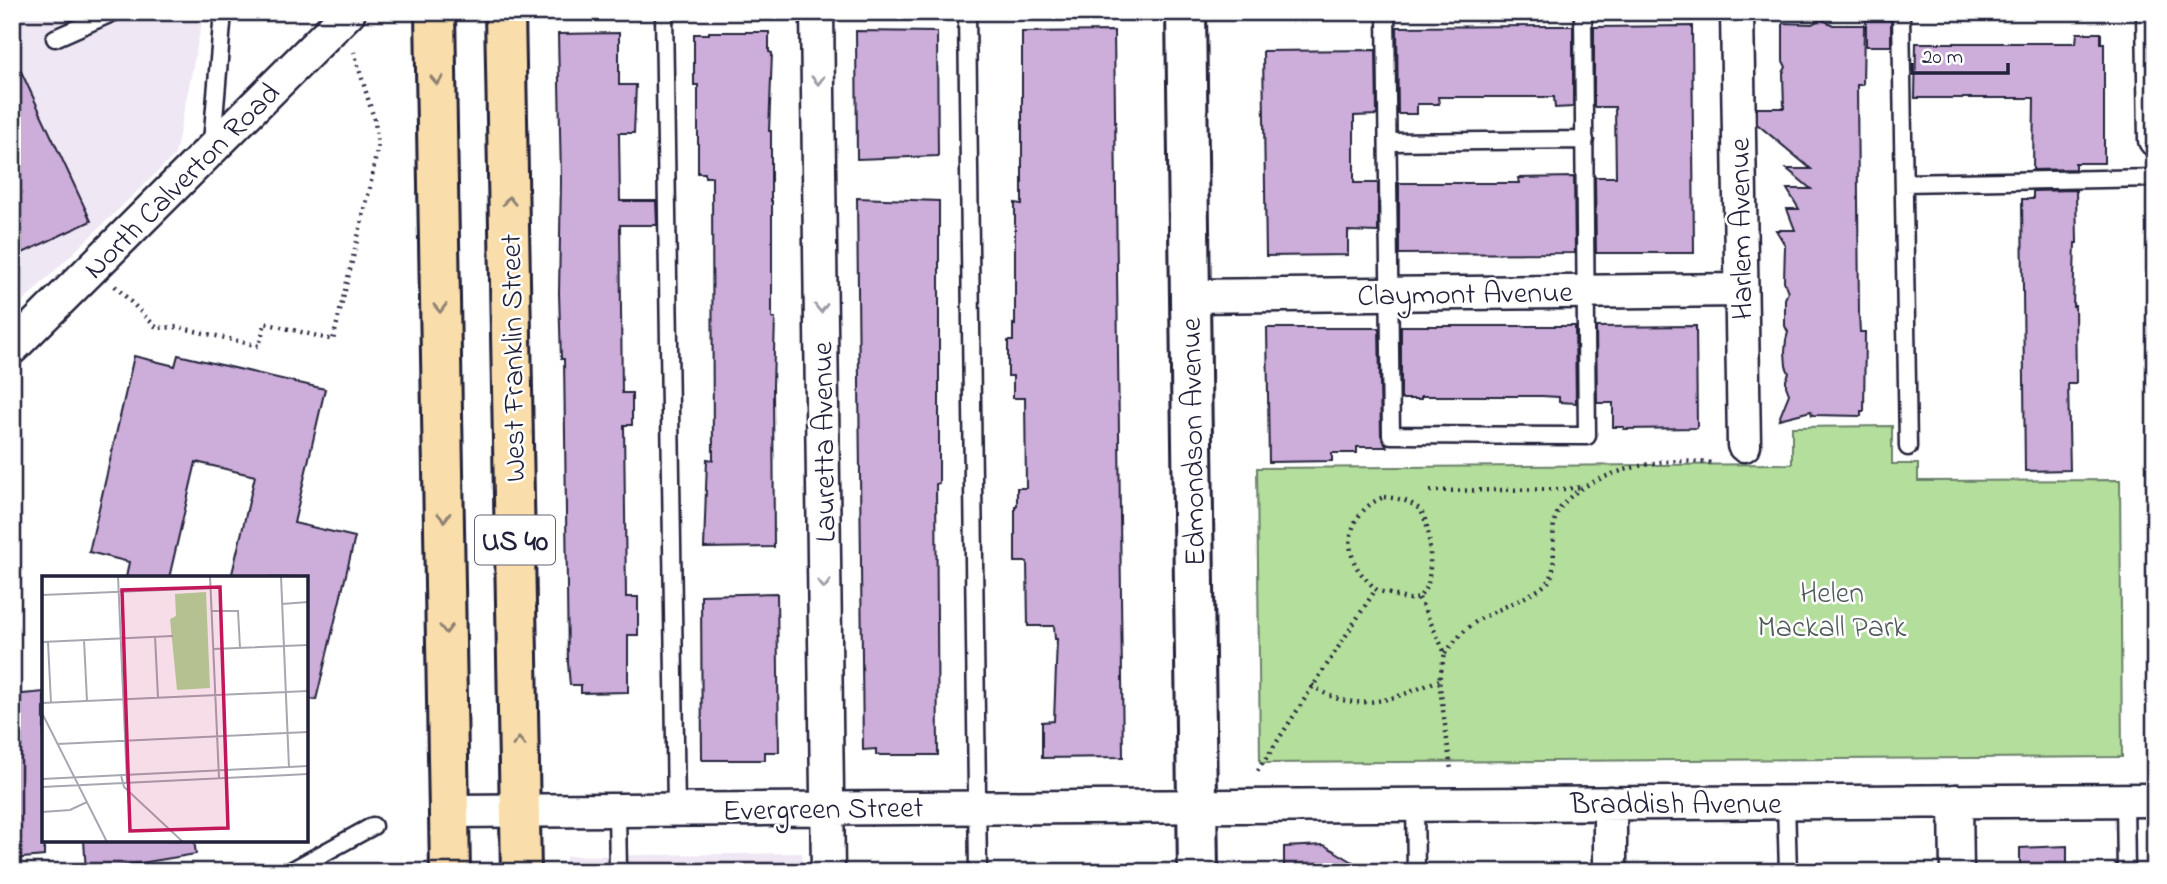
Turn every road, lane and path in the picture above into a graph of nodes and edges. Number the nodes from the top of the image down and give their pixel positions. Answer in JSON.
{"nodes":[{"id":1,"x":114,"y":12,"type":"edge"},
{"id":2,"x":223,"y":12,"type":"edge"},
{"id":3,"x":349,"y":12,"type":"edge"},
{"id":4,"x":436,"y":12,"type":"edge"},
{"id":5,"x":505,"y":12,"type":"edge"},
{"id":6,"x":664,"y":12,"type":"edge"},
{"id":7,"x":817,"y":12,"type":"edge"},
{"id":8,"x":967,"y":12,"type":"edge"},
{"id":9,"x":1186,"y":12,"type":"edge"},
{"id":10,"x":1386,"y":12,"type":"edge"},
{"id":11,"x":1584,"y":12,"type":"edge"},
{"id":12,"x":1737,"y":12,"type":"edge"},
{"id":13,"x":1901,"y":12,"type":"edge"},
{"id":14,"x":2153,"y":12,"type":"edge"},
{"id":15,"x":55,"y":38,"type":"dead end"},
{"id":16,"x":352,"y":48,"type":"dead end"},
{"id":17,"x":1584,"y":140,"type":"junction"},
{"id":18,"x":2155,"y":140,"type":"edge"},
{"id":19,"x":1388,"y":142,"type":"junction"},
{"id":20,"x":212,"y":149,"type":"junction"},
{"id":21,"x":2155,"y":178,"type":"edge"},
{"id":22,"x":1904,"y":183,"type":"junction"},
{"id":23,"x":114,"y":285,"type":"dead end"},
{"id":24,"x":1741,"y":290,"type":"junction"},
{"id":25,"x":1586,"y":291,"type":"junction"},
{"id":26,"x":1389,"y":293,"type":"junction"},
{"id":27,"x":1189,"y":296,"type":"junction"},
{"id":28,"x":12,"y":348,"type":"edge"},
{"id":29,"x":1744,"y":445,"type":"dead end"},
{"id":30,"x":1908,"y":447,"type":"dead end"},
{"id":31,"x":1713,"y":463,"type":"dead end"},
{"id":32,"x":1585,"y":486,"type":"junction"},
{"id":33,"x":1430,"y":491,"type":"dead end"},
{"id":34,"x":1376,"y":589,"type":"junction"},
{"id":35,"x":1419,"y":598,"type":"junction"},
{"id":36,"x":1445,"y":653,"type":"junction"},
{"id":37,"x":1439,"y":680,"type":"junction"},
{"id":38,"x":1312,"y":685,"type":"junction"},
{"id":39,"x":1451,"y":770,"type":"dead end"},
{"id":40,"x":1258,"y":771,"type":"dead end"},
{"id":41,"x":2140,"y":800,"type":"edge"},
{"id":42,"x":1956,"y":801,"type":"junction"},
{"id":43,"x":1610,"y":803,"type":"junction"},
{"id":44,"x":1786,"y":803,"type":"junction"},
{"id":45,"x":1415,"y":804,"type":"junction"},
{"id":46,"x":1197,"y":805,"type":"junction"},
{"id":47,"x":977,"y":807,"type":"junction"},
{"id":48,"x":827,"y":808,"type":"junction"},
{"id":49,"x":617,"y":810,"type":"junction"},
{"id":50,"x":676,"y":810,"type":"junction"},
{"id":51,"x":450,"y":811,"type":"junction"},
{"id":52,"x":520,"y":811,"type":"junction"},
{"id":53,"x":373,"y":826,"type":"dead end"},
{"id":54,"x":289,"y":872,"type":"edge"},
{"id":55,"x":450,"y":872,"type":"edge"},
{"id":56,"x":521,"y":872,"type":"edge"},
{"id":57,"x":618,"y":872,"type":"edge"},
{"id":58,"x":828,"y":872,"type":"edge"},
{"id":59,"x":978,"y":872,"type":"edge"},
{"id":60,"x":1198,"y":872,"type":"edge"},
{"id":61,"x":1416,"y":872,"type":"edge"},
{"id":62,"x":1611,"y":872,"type":"edge"},
{"id":63,"x":1787,"y":872,"type":"edge"},
{"id":64,"x":1957,"y":872,"type":"edge"},
{"id":65,"x":2126,"y":872,"type":"edge"}],
"edges":[{"from":1,"to":15,"type":"lane"},
{"from":2,"to":20,"type":"lane"},
{"from":3,"to":20,"type":"street","name":"North Calverton Road"},
{"from":4,"to":51,"type":"main road","number":"US 40","one_way":true},
{"from":52,"to":5,"type":"main road","name":"West Franklin Street","number":"US 40","one_way":true},
{"from":6,"to":50,"type":"lane"},
{"from":7,"to":48,"type":"street","name":"Lauretta Avenue","one_way":true},
{"from":8,"to":47,"type":"lane"},
{"from":9,"to":27,"type":"main road","name":"Edmondson Avenue"},
{"from":10,"to":19,"type":"lane"},
{"from":11,"to":17,"type":"lane"},
{"from":12,"to":24,"type":"street","name":"Harlem Avenue"},
{"from":13,"to":22,"type":"lane"},
{"from":14,"to":18,"type":"street"},
{"from":16,"to":23,"type":"path"},
{"from":17,"to":19,"type":"lane"},
{"from":17,"to":25,"type":"lane"},
{"from":19,"to":26,"type":"lane"},
{"from":20,"to":28,"type":"street","name":"North Calverton Road"},
{"from":21,"to":22,"type":"lane"},
{"from":22,"to":30,"type":"lane"},
{"from":24,"to":25,"type":"street","name":"Claymont Avenue"},
{"from":24,"to":29,"type":"street","name":"Harlem Avenue"},
{"from":25,"to":26,"type":"street","name":"Claymont Avenue"},
{"from":25,"to":26,"type":"lane"},
{"from":26,"to":27,"type":"street","name":"Claymont Avenue"},
{"from":27,"to":46,"type":"main road","name":"Edmondson Avenue"},
{"from":31,"to":32,"type":"path"},
{"from":32,"to":33,"type":"path"},
{"from":32,"to":36,"type":"path"},
{"from":34,"to":35,"type":"path"},
{"from":34,"to":35,"type":"path"},
{"from":34,"to":38,"type":"path"},
{"from":35,"to":36,"type":"path"},
{"from":36,"to":37,"type":"path"},
{"from":37,"to":38,"type":"path"},
{"from":37,"to":39,"type":"path"},
{"from":38,"to":40,"type":"path"},
{"from":41,"to":42,"type":"street","name":"Braddish Avenue"},
{"from":41,"to":65,"type":"lane"},
{"from":42,"to":44,"type":"street","name":"Braddish Avenue"},
{"from":42,"to":64,"type":"street"},
{"from":43,"to":44,"type":"street","name":"Braddish Avenue"},
{"from":43,"to":45,"type":"street","name":"Braddish Avenue"},
{"from":43,"to":62,"type":"street"},
{"from":44,"to":63,"type":"lane"},
{"from":45,"to":46,"type":"street","name":"Braddish Avenue"},
{"from":45,"to":61,"type":"lane"},
{"from":46,"to":47,"type":"street","name":"Evergreen Street"},
{"from":46,"to":60,"type":"main road","name":"Edmondson Avenue"},
{"from":47,"to":48,"type":"street","name":"Evergreen Street"},
{"from":47,"to":59,"type":"lane"},
{"from":48,"to":50,"type":"street","name":"Evergreen Street"},
{"from":48,"to":58,"type":"street","name":"Lauretta Avenue"},
{"from":49,"to":50,"type":"street","name":"Evergreen Street"},
{"from":49,"to":52,"type":"street","name":"Evergreen Street"},
{"from":49,"to":57,"type":"lane"},
{"from":51,"to":52,"type":"street","name":"Evergreen Street"},
{"from":51,"to":55,"type":"main road","number":"US 40"},
{"from":52,"to":56,"type":"main road","name":"West Franklin Street","number":"US 40"},
{"from":53,"to":54,"type":"lane"}]}
